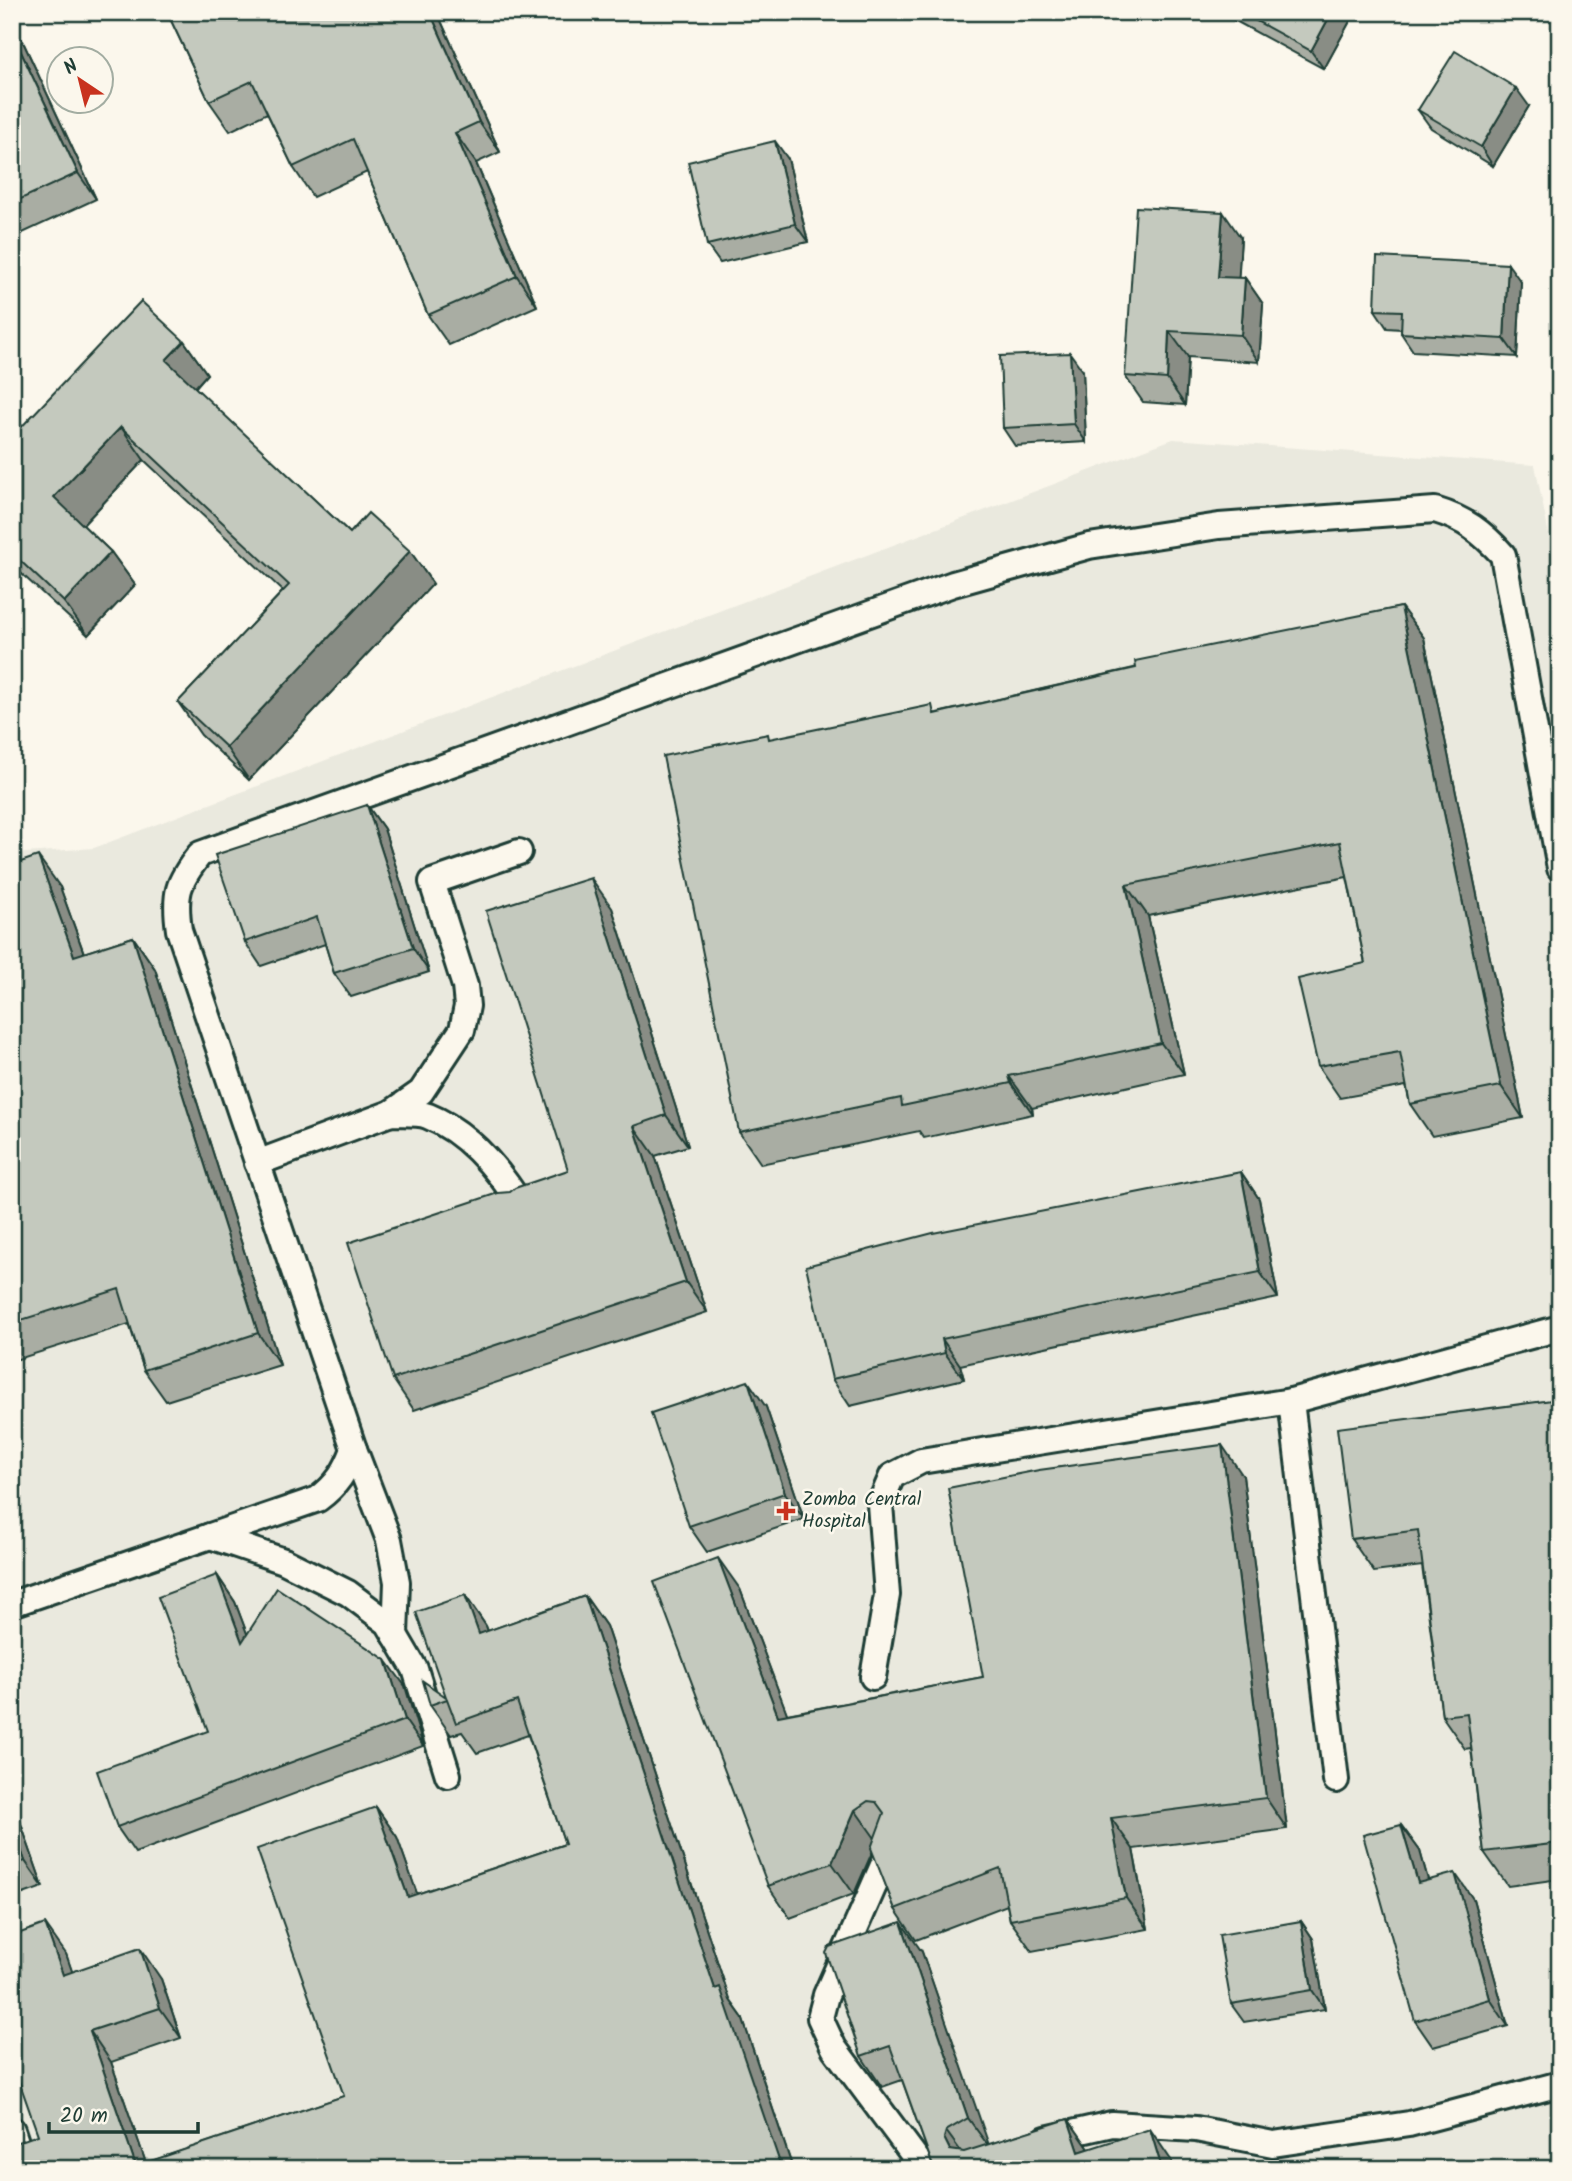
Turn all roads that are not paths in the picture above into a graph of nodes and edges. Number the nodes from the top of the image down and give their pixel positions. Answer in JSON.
{"nodes":[{"id":1,"x":519,"y":852,"type":"dead end"},
{"id":2,"x":1560,"y":868,"type":"edge"},
{"id":3,"x":391,"y":1113,"type":"junction"},
{"id":4,"x":257,"y":1163,"type":"junction"},
{"id":5,"x":524,"y":1210,"type":"edge"},
{"id":6,"x":1560,"y":1328,"type":"edge"},
{"id":7,"x":1291,"y":1401,"type":"junction"},
{"id":8,"x":354,"y":1449,"type":"junction"},
{"id":9,"x":211,"y":1536,"type":"junction"},
{"id":10,"x":12,"y":1604,"type":"edge"},
{"id":11,"x":395,"y":1635,"type":"junction"},
{"id":12,"x":873,"y":1677,"type":"dead end"},
{"id":13,"x":448,"y":1775,"type":"dead end"},
{"id":14,"x":1336,"y":1780,"type":"dead end"},
{"id":15,"x":891,"y":1847,"type":"edge"},
{"id":16,"x":1560,"y":2084,"type":"edge"},
{"id":17,"x":1028,"y":2147,"type":"edge"},
{"id":18,"x":924,"y":2169,"type":"edge"}],
"edges":[{"from":1,"to":3,"type":"lane"},
{"from":2,"to":4,"type":"lane"},
{"from":3,"to":4,"type":"lane"},
{"from":3,"to":5,"type":"lane"},
{"from":4,"to":8,"type":"lane"},
{"from":6,"to":7,"type":"lane"},
{"from":7,"to":12,"type":"lane"},
{"from":7,"to":14,"type":"lane"},
{"from":8,"to":9,"type":"lane"},
{"from":8,"to":11,"type":"lane"},
{"from":9,"to":10,"type":"lane"},
{"from":9,"to":11,"type":"lane"},
{"from":11,"to":13,"type":"lane"},
{"from":15,"to":18,"type":"lane"},
{"from":16,"to":17,"type":"lane"}]}
